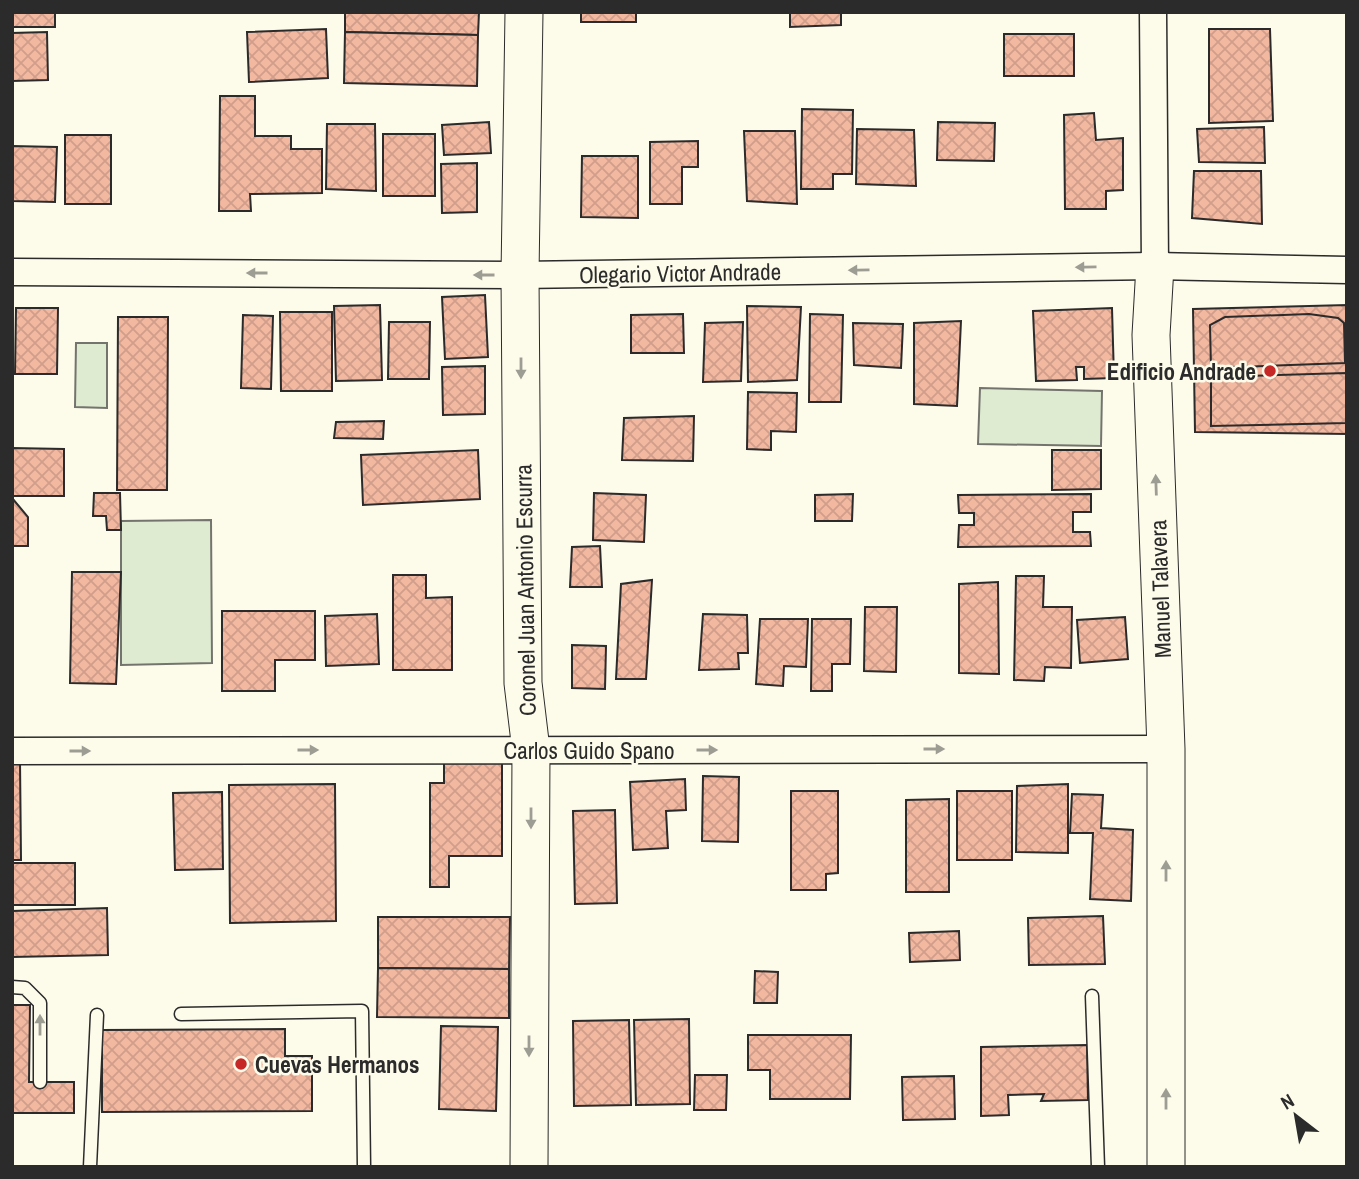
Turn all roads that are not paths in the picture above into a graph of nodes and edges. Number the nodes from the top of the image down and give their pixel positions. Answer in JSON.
{"nodes":[{"id":1,"x":524,"y":12,"type":"edge"},
{"id":2,"x":1153,"y":12,"type":"edge"},
{"id":3,"x":1155,"y":266,"type":"junction"},
{"id":4,"x":1347,"y":270,"type":"edge"},
{"id":5,"x":12,"y":272,"type":"edge"},
{"id":6,"x":520,"y":275,"type":"junction"},
{"id":7,"x":1166,"y":749,"type":"junction"},
{"id":8,"x":531,"y":750,"type":"junction"},
{"id":9,"x":12,"y":751,"type":"edge"},
{"id":10,"x":12,"y":988,"type":"edge"},
{"id":11,"x":1092,"y":996,"type":"dead end"},
{"id":12,"x":181,"y":1014,"type":"dead end"},
{"id":13,"x":97,"y":1015,"type":"dead end"},
{"id":14,"x":40,"y":1082,"type":"dead end"},
{"id":15,"x":90,"y":1167,"type":"edge"},
{"id":16,"x":364,"y":1167,"type":"edge"},
{"id":17,"x":529,"y":1167,"type":"edge"},
{"id":18,"x":1098,"y":1167,"type":"edge"},
{"id":19,"x":1166,"y":1167,"type":"edge"}],
"edges":[{"from":1,"to":6,"type":"street","name":"Coronel Juan Antonio Escurra"},
{"from":2,"to":3,"type":"street","name":"Manuel Talavera"},
{"from":3,"to":4,"type":"street","name":"Olegario Victor Andrade"},
{"from":3,"to":6,"type":"street","name":"Olegario Victor Andrade","one_way":true},
{"from":7,"to":3,"type":"street","name":"Manuel Talavera","one_way":true},
{"from":6,"to":5,"type":"street","name":"Olegario Victor Andrade","one_way":true},
{"from":6,"to":8,"type":"street","name":"Coronel Juan Antonio Escurra","one_way":true},
{"from":8,"to":7,"type":"street","name":"Carlos Guido Spano","one_way":true},
{"from":19,"to":7,"type":"street","name":"Manuel Talavera","one_way":true},
{"from":9,"to":8,"type":"street","name":"Carlos Guido Spano","one_way":true},
{"from":8,"to":17,"type":"street","name":"Coronel Juan Antonio Escurra","one_way":true},
{"from":14,"to":10,"type":"lane","one_way":true},
{"from":11,"to":18,"type":"lane"},
{"from":12,"to":16,"type":"lane"},
{"from":13,"to":15,"type":"lane"}]}
